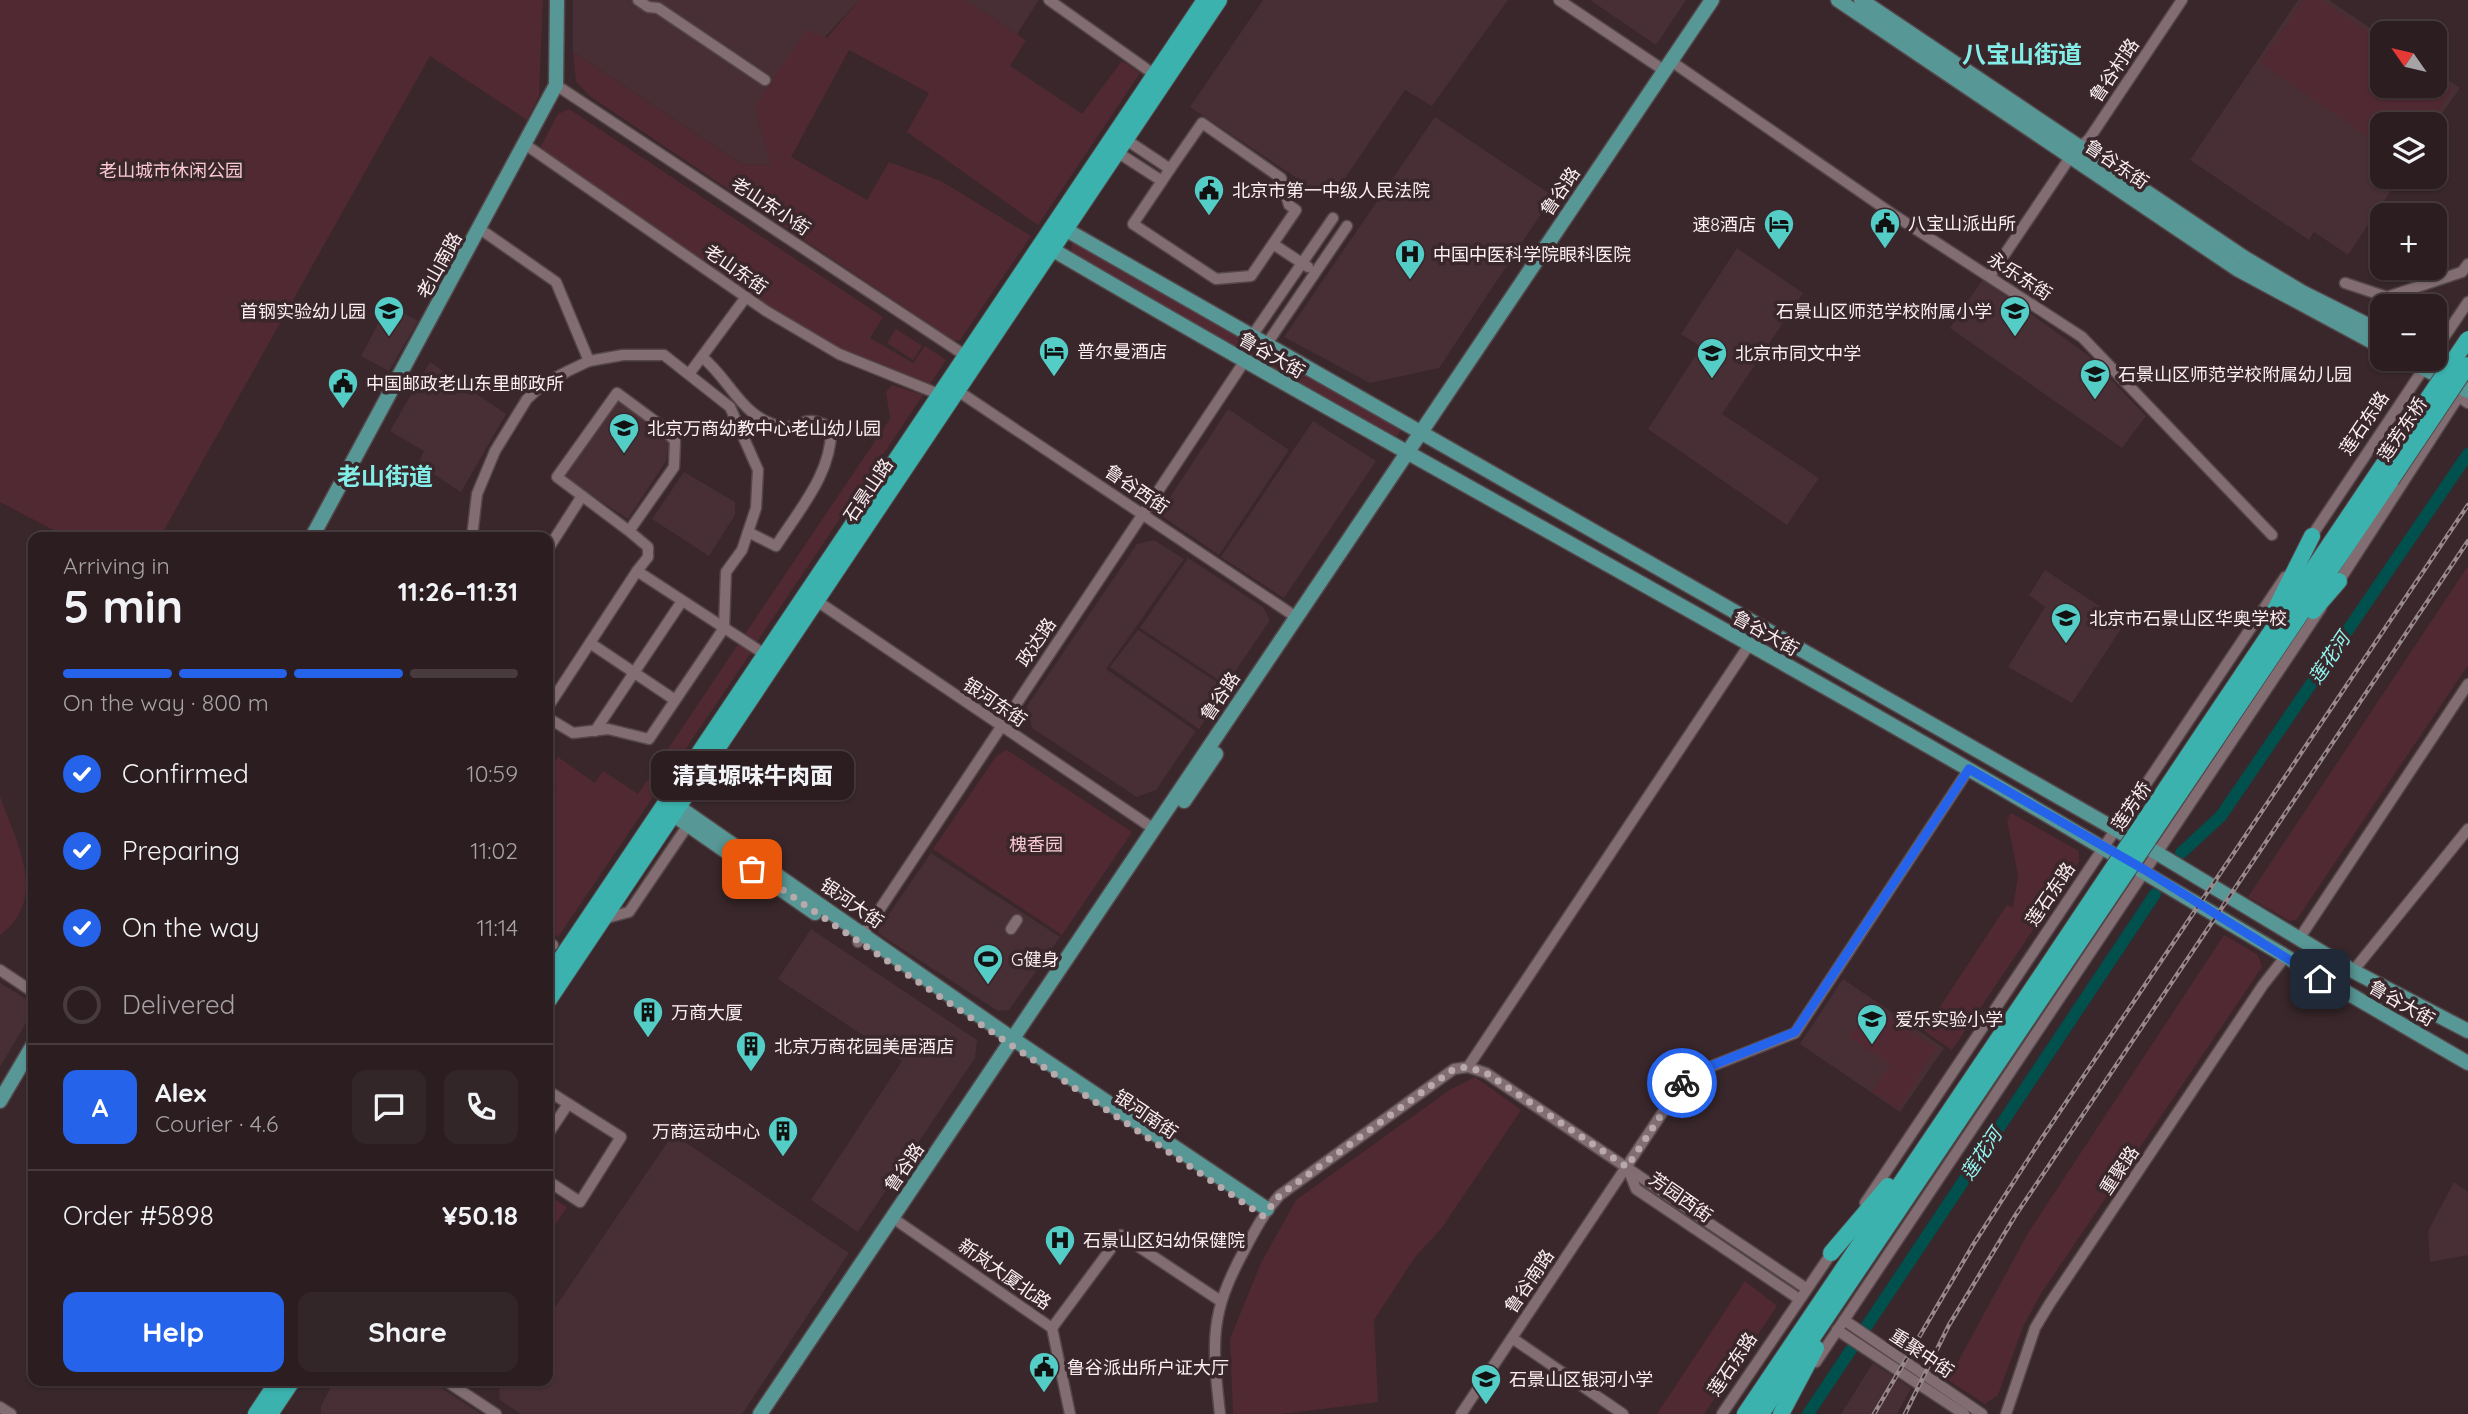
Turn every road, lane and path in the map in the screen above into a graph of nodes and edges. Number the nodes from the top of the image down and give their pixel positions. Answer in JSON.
{"nodes":[{"id":1,"x":557,"y":0,"type":"edge"},
{"id":2,"x":638,"y":0,"type":"edge"},
{"id":3,"x":1049,"y":0,"type":"edge"},
{"id":4,"x":1205,"y":0,"type":"edge"},
{"id":5,"x":1219,"y":0,"type":"edge"},
{"id":6,"x":1559,"y":0,"type":"edge"},
{"id":7,"x":1712,"y":0,"type":"edge"},
{"id":8,"x":1722,"y":0,"type":"edge"},
{"id":9,"x":1838,"y":0,"type":"edge"},
{"id":10,"x":1861,"y":0,"type":"edge"},
{"id":11,"x":2182,"y":0,"type":"edge"},
{"id":12,"x":1672,"y":68,"type":"junction"},
{"id":13,"x":1155,"y":75,"type":"junction"},
{"id":14,"x":765,"y":80,"type":"dead end"},
{"id":15,"x":556,"y":85,"type":"junction"},
{"id":16,"x":526,"y":145,"type":"junction"},
{"id":17,"x":1121,"y":146,"type":"junction"},
{"id":18,"x":2077,"y":152,"type":"junction"},
{"id":19,"x":1170,"y":169,"type":"junction"},
{"id":20,"x":1161,"y":181,"type":"junction"},
{"id":21,"x":1333,"y":218,"type":"dead end"},
{"id":22,"x":1347,"y":226,"type":"dead end"},
{"id":23,"x":1060,"y":227,"type":"junction"},
{"id":24,"x":480,"y":229,"type":"junction"},
{"id":25,"x":1273,"y":243,"type":"junction"},
{"id":26,"x":1047,"y":246,"type":"junction"},
{"id":27,"x":1302,"y":263,"type":"junction"},
{"id":28,"x":2468,"y":264,"type":"edge"},
{"id":29,"x":1316,"y":272,"type":"junction"},
{"id":30,"x":1990,"y":276,"type":"junction"},
{"id":31,"x":2345,"y":283,"type":"dead end"},
{"id":32,"x":746,"y":297,"type":"junction"},
{"id":33,"x":2468,"y":302,"type":"edge"},
{"id":34,"x":2370,"y":326,"type":"edge"},
{"id":35,"x":2447,"y":334,"type":"edge"},
{"id":36,"x":1252,"y":336,"type":"junction"},
{"id":37,"x":2468,"y":339,"type":"edge"},
{"id":38,"x":2370,"y":341,"type":"edge"},
{"id":39,"x":1266,"y":345,"type":"junction"},
{"id":40,"x":966,"y":356,"type":"junction"},
{"id":41,"x":702,"y":357,"type":"junction"},
{"id":42,"x":589,"y":361,"type":"junction"},
{"id":43,"x":1244,"y":362,"type":"junction"},
{"id":44,"x":2447,"y":362,"type":"edge"},
{"id":45,"x":2468,"y":366,"type":"edge"},
{"id":46,"x":2423,"y":371,"type":"edge"},
{"id":47,"x":2445,"y":371,"type":"edge"},
{"id":48,"x":689,"y":374,"type":"junction"},
{"id":49,"x":2465,"y":388,"type":"edge"},
{"id":50,"x":958,"y":391,"type":"junction"},
{"id":51,"x":941,"y":396,"type":"junction"},
{"id":52,"x":2468,"y":403,"type":"edge"},
{"id":53,"x":1424,"y":434,"type":"junction"},
{"id":54,"x":1410,"y":455,"type":"junction"},
{"id":55,"x":2385,"y":475,"type":"junction"},
{"id":56,"x":582,"y":496,"type":"junction"},
{"id":57,"x":1142,"y":514,"type":"junction"},
{"id":58,"x":629,"y":531,"type":"junction"},
{"id":59,"x":315,"y":532,"type":"edge"},
{"id":60,"x":473,"y":532,"type":"edge"},
{"id":61,"x":748,"y":532,"type":"junction"},
{"id":62,"x":2272,"y":535,"type":"dead end"},
{"id":63,"x":2312,"y":536,"type":"junction"},
{"id":64,"x":553,"y":541,"type":"edge"},
{"id":65,"x":637,"y":571,"type":"junction"},
{"id":66,"x":2339,"y":581,"type":"junction"},
{"id":67,"x":682,"y":601,"type":"junction"},
{"id":68,"x":817,"y":601,"type":"junction"},
{"id":69,"x":1296,"y":617,"type":"junction"},
{"id":70,"x":1761,"y":627,"type":"junction"},
{"id":71,"x":724,"y":628,"type":"junction"},
{"id":72,"x":590,"y":643,"type":"junction"},
{"id":73,"x":1748,"y":645,"type":"junction"},
{"id":74,"x":766,"y":655,"type":"junction"},
{"id":75,"x":634,"y":673,"type":"junction"},
{"id":76,"x":2252,"y":673,"type":"junction"},
{"id":77,"x":2466,"y":691,"type":"edge"},
{"id":78,"x":553,"y":698,"type":"edge"},
{"id":79,"x":675,"y":701,"type":"junction"},
{"id":80,"x":553,"y":721,"type":"edge"},
{"id":81,"x":1001,"y":727,"type":"junction"},
{"id":82,"x":595,"y":731,"type":"junction"},
{"id":83,"x":1969,"y":769,"type":"junction"},
{"id":84,"x":2150,"y":779,"type":"junction"},
{"id":85,"x":2190,"y":805,"type":"junction"},
{"id":86,"x":670,"y":807,"type":"junction"},
{"id":87,"x":688,"y":825,"type":"junction"},
{"id":88,"x":2468,"y":828,"type":"edge"},
{"id":89,"x":1154,"y":829,"type":"junction"},
{"id":90,"x":2116,"y":830,"type":"junction"},
{"id":91,"x":2105,"y":848,"type":"junction"},
{"id":92,"x":2157,"y":853,"type":"junction"},
{"id":93,"x":2145,"y":870,"type":"junction"},
{"id":94,"x":2208,"y":884,"type":"junction"},
{"id":95,"x":2071,"y":898,"type":"junction"},
{"id":96,"x":2195,"y":901,"type":"junction"},
{"id":97,"x":603,"y":919,"type":"junction"},
{"id":98,"x":2109,"y":923,"type":"junction"},
{"id":99,"x":860,"y":938,"type":"junction"},
{"id":100,"x":2299,"y":939,"type":"junction"},
{"id":101,"x":2285,"y":957,"type":"junction"},
{"id":102,"x":0,"y":970,"type":"edge"},
{"id":103,"x":553,"y":971,"type":"edge"},
{"id":104,"x":2353,"y":971,"type":"junction"},
{"id":105,"x":2048,"y":978,"type":"junction"},
{"id":106,"x":28,"y":989,"type":"edge"},
{"id":107,"x":553,"y":994,"type":"edge"},
{"id":108,"x":2468,"y":1031,"type":"edge"},
{"id":109,"x":1014,"y":1044,"type":"junction"},
{"id":110,"x":28,"y":1053,"type":"edge"},
{"id":111,"x":2467,"y":1060,"type":"edge"},
{"id":112,"x":1468,"y":1067,"type":"junction"},
{"id":113,"x":553,"y":1094,"type":"edge"},
{"id":114,"x":0,"y":1101,"type":"edge"},
{"id":115,"x":568,"y":1104,"type":"junction"},
{"id":116,"x":553,"y":1127,"type":"edge"},
{"id":117,"x":1938,"y":1129,"type":"junction"},
{"id":118,"x":1627,"y":1167,"type":"junction"},
{"id":119,"x":553,"y":1184,"type":"edge"},
{"id":120,"x":1265,"y":1212,"type":"junction"},
{"id":121,"x":900,"y":1223,"type":"junction"},
{"id":122,"x":1831,"y":1253,"type":"junction"},
{"id":123,"x":1859,"y":1269,"type":"junction"},
{"id":124,"x":1807,"y":1289,"type":"junction"},
{"id":125,"x":1800,"y":1299,"type":"junction"},
{"id":126,"x":1219,"y":1300,"type":"junction"},
{"id":127,"x":1052,"y":1328,"type":"junction"},
{"id":128,"x":1845,"y":1328,"type":"junction"},
{"id":129,"x":1512,"y":1338,"type":"junction"},
{"id":130,"x":1870,"y":1345,"type":"junction"},
{"id":131,"x":275,"y":1386,"type":"edge"},
{"id":132,"x":289,"y":1386,"type":"edge"},
{"id":133,"x":454,"y":1386,"type":"edge"},
{"id":134,"x":0,"y":1407,"type":"edge"},
{"id":135,"x":11,"y":1414,"type":"edge"},
{"id":136,"x":256,"y":1414,"type":"edge"},
{"id":137,"x":270,"y":1414,"type":"edge"},
{"id":138,"x":496,"y":1414,"type":"edge"},
{"id":139,"x":760,"y":1414,"type":"edge"},
{"id":140,"x":772,"y":1414,"type":"edge"},
{"id":141,"x":1070,"y":1414,"type":"edge"},
{"id":142,"x":1220,"y":1414,"type":"edge"},
{"id":143,"x":1461,"y":1414,"type":"edge"},
{"id":144,"x":1623,"y":1414,"type":"edge"},
{"id":145,"x":1722,"y":1414,"type":"edge"},
{"id":146,"x":1745,"y":1414,"type":"edge"},
{"id":147,"x":1761,"y":1414,"type":"edge"},
{"id":148,"x":1781,"y":1414,"type":"edge"},
{"id":149,"x":1964,"y":1414,"type":"edge"},
{"id":150,"x":1982,"y":1414,"type":"edge"},
{"id":151,"x":2006,"y":1414,"type":"edge"}],
"edges":[{"from":1,"to":15,"type":"main road","name":"老山南路"},
{"from":2,"to":14,"type":"street"},
{"from":3,"to":13,"type":"street"},
{"from":4,"to":13,"type":"highway","name":"石景山路"},
{"from":5,"to":17,"type":"highway","name":"石景山路"},
{"from":6,"to":12,"type":"street","name":"永乐东街"},
{"from":7,"to":12,"type":"main road","name":"鲁谷路"},
{"from":8,"to":12,"type":"main road","name":"鲁谷路"},
{"from":9,"to":18,"type":"main road","name":"鲁谷东街"},
{"from":10,"to":18,"type":"main road","name":"鲁谷东街"},
{"from":11,"to":18,"type":"street","name":"鲁谷村路"},
{"from":12,"to":30,"type":"street","name":"永乐东街"},
{"from":12,"to":53,"type":"main road","name":"鲁谷路"},
{"from":13,"to":23,"type":"highway","name":"石景山路"},
{"from":15,"to":16,"type":"main road","name":"老山南路"},
{"from":15,"to":40,"type":"street","name":"老山东小街"},
{"from":16,"to":24,"type":"main road","name":"老山南路"},
{"from":16,"to":32,"type":"street","name":"老山东街"},
{"from":17,"to":19,"type":"street"},
{"from":17,"to":20,"type":"street"},
{"from":17,"to":23,"type":"highway","name":"石景山路"},
{"from":18,"to":30,"type":"street","name":"鲁谷村路"},
{"from":18,"to":34,"type":"main road","name":"鲁谷东街"},
{"from":18,"to":38,"type":"main road","name":"鲁谷东街"},
{"from":19,"to":20,"type":"street"},
{"from":19,"to":25,"type":"street"},
{"from":20,"to":25,"type":"street"},
{"from":21,"to":27,"type":"street"},
{"from":22,"to":29,"type":"street"},
{"from":23,"to":26,"type":"highway","name":"石景山路"},
{"from":23,"to":36,"type":"main road","name":"鲁谷大街"},
{"from":24,"to":42,"type":"street"},
{"from":24,"to":59,"type":"main road","name":"老山南路"},
{"from":25,"to":27,"type":"street"},
{"from":26,"to":40,"type":"highway","name":"石景山路"},
{"from":26,"to":43,"type":"main road","name":"鲁谷大街"},
{"from":26,"to":50,"type":"highway","name":"石景山路"},
{"from":27,"to":29,"type":"street"},
{"from":27,"to":36,"type":"street"},
{"from":28,"to":31,"type":"street"},
{"from":29,"to":39,"type":"street"},
{"from":30,"to":62,"type":"street","name":"永乐东街"},
{"from":32,"to":41,"type":"street"},
{"from":32,"to":51,"type":"street","name":"老山东街"},
{"from":33,"to":35,"type":"street","name":"莲石东路"},
{"from":36,"to":39,"type":"main road","name":"鲁谷大街"},
{"from":37,"to":55,"type":"highway","name":"莲芳东桥","bridge":true},
{"from":39,"to":53,"type":"main road","name":"鲁谷大街"},
{"from":40,"to":51,"type":"highway","name":"石景山路"},
{"from":41,"to":48,"type":"street"},
{"from":41,"to":61,"type":"street"},
{"from":42,"to":48,"type":"street"},
{"from":42,"to":60,"type":"street"},
{"from":43,"to":54,"type":"main road","name":"鲁谷大街"},
{"from":43,"to":57,"type":"street","name":"政达路"},
{"from":44,"to":45,"type":"street"},
{"from":45,"to":55,"type":"highway","name":"莲芳东桥","bridge":true},
{"from":46,"to":63,"type":"street","name":"莲石东路"},
{"from":47,"to":49,"type":"main road"},
{"from":48,"to":61,"type":"street"},
{"from":49,"to":52,"type":"street"},
{"from":49,"to":66,"type":"street"},
{"from":50,"to":57,"type":"street","name":"鲁谷西街"},
{"from":50,"to":68,"type":"highway","name":"石景山路"},
{"from":51,"to":74,"type":"highway","name":"石景山路"},
{"from":53,"to":54,"type":"main road","name":"鲁谷路"},
{"from":53,"to":70,"type":"main road","name":"鲁谷大街"},
{"from":54,"to":69,"type":"main road","name":"鲁谷路"},
{"from":54,"to":73,"type":"main road","name":"鲁谷大街"},
{"from":54,"to":109,"type":"main road","name":"鲁谷路"},
{"from":55,"to":76,"type":"highway"},
{"from":56,"to":58,"type":"street"},
{"from":56,"to":58,"type":"street"},
{"from":56,"to":64,"type":"street"},
{"from":57,"to":69,"type":"street","name":"鲁谷西街"},
{"from":57,"to":81,"type":"street","name":"政达路"},
{"from":58,"to":65,"type":"street"},
{"from":61,"to":71,"type":"street"},
{"from":63,"to":76,"type":"highway"},
{"from":63,"to":84,"type":"street","name":"莲石东路"},
{"from":65,"to":67,"type":"street"},
{"from":65,"to":72,"type":"street"},
{"from":66,"to":76,"type":"highway"},
{"from":66,"to":85,"type":"street"},
{"from":67,"to":71,"type":"street"},
{"from":67,"to":75,"type":"street"},
{"from":68,"to":81,"type":"street","name":"银河东街"},
{"from":68,"to":86,"type":"highway","name":"石景山路"},
{"from":69,"to":89,"type":"main road","name":"鲁谷路"},
{"from":70,"to":73,"type":"street"},
{"from":70,"to":90,"type":"main road","name":"鲁谷大街"},
{"from":71,"to":74,"type":"street"},
{"from":71,"to":79,"type":"street"},
{"from":72,"to":75,"type":"street"},
{"from":72,"to":78,"type":"street"},
{"from":73,"to":83,"type":"main road","name":"鲁谷大街"},
{"from":73,"to":112,"type":"street"},
{"from":74,"to":86,"type":"highway","name":"石景山路"},
{"from":75,"to":79,"type":"street"},
{"from":75,"to":82,"type":"street"},
{"from":76,"to":105,"type":"highway","name":"莲芳桥","bridge":true},
{"from":77,"to":100,"type":"street"},
{"from":79,"to":82,"type":"street"},
{"from":80,"to":82,"type":"street"},
{"from":81,"to":89,"type":"street","name":"银河东街"},
{"from":81,"to":99,"type":"street","name":"政达路"},
{"from":83,"to":91,"type":"main road","name":"鲁谷大街"},
{"from":83,"to":118,"type":"street","name":"鲁谷南路"},
{"from":84,"to":85,"type":"street"},
{"from":84,"to":90,"type":"street","name":"莲石东路"},
{"from":85,"to":92,"type":"street"},
{"from":86,"to":87,"type":"main road","name":"银河大街"},
{"from":86,"to":97,"type":"highway","name":"石景山路"},
{"from":86,"to":99,"type":"main road","name":"银河大街"},
{"from":86,"to":103,"type":"highway","name":"石景山路"},
{"from":87,"to":97,"type":"street"},
{"from":87,"to":99,"type":"main road","name":"银河大街"},
{"from":88,"to":104,"type":"street"},
{"from":89,"to":109,"type":"main road","name":"鲁谷路"},
{"from":90,"to":91,"type":"street","name":"莲石东路"},
{"from":90,"to":92,"type":"main road","name":"鲁谷大街"},
{"from":91,"to":93,"type":"main road","name":"鲁谷大街"},
{"from":91,"to":95,"type":"street","name":"莲石东路"},
{"from":92,"to":93,"type":"street"},
{"from":92,"to":94,"type":"main road","name":"鲁谷大街"},
{"from":93,"to":96,"type":"main road","name":"鲁谷大街"},
{"from":93,"to":98,"type":"street"},
{"from":94,"to":96,"type":"main road"},
{"from":94,"to":100,"type":"main road","name":"鲁谷大街"},
{"from":95,"to":98,"type":"street"},
{"from":95,"to":122,"type":"street","name":"莲石东路"},
{"from":96,"to":101,"type":"main road","name":"鲁谷大街"},
{"from":97,"to":107,"type":"highway","name":"石景山路"},
{"from":98,"to":128,"type":"street"},
{"from":99,"to":109,"type":"main road","name":"银河大街"},
{"from":100,"to":104,"type":"main road","name":"鲁谷大街"},
{"from":101,"to":111,"type":"main road","name":"鲁谷大街"},
{"from":101,"to":151,"type":"street","name":"重聚路"},
{"from":102,"to":106,"type":"street"},
{"from":104,"to":108,"type":"main road","name":"鲁谷大街"},
{"from":105,"to":117,"type":"highway"},
{"from":105,"to":123,"type":"highway"},
{"from":109,"to":120,"type":"main road","name":"银河南街"},
{"from":109,"to":121,"type":"main road","name":"鲁谷路"},
{"from":109,"to":139,"type":"main road","name":"鲁谷路"},
{"from":110,"to":114,"type":"main road"},
{"from":112,"to":118,"type":"street"},
{"from":112,"to":120,"type":"street"},
{"from":113,"to":115,"type":"street"},
{"from":115,"to":116,"type":"street"},
{"from":115,"to":119,"type":"street"},
{"from":117,"to":122,"type":"highway"},
{"from":117,"to":146,"type":"highway"},
{"from":118,"to":124,"type":"street","name":"芳园西街"},
{"from":118,"to":125,"type":"street","name":"芳园西街"},
{"from":118,"to":129,"type":"street","name":"鲁谷南路"},
{"from":120,"to":126,"type":"street"},
{"from":121,"to":127,"type":"street","name":"新岚大厦北路"},
{"from":121,"to":140,"type":"main road","name":"鲁谷路"},
{"from":122,"to":124,"type":"street","name":"莲石东路"},
{"from":123,"to":147,"type":"highway"},
{"from":123,"to":148,"type":"highway"},
{"from":124,"to":125,"type":"street","name":"莲石东路"},
{"from":125,"to":145,"type":"street","name":"莲石东路"},
{"from":126,"to":127,"type":"street"},
{"from":126,"to":142,"type":"street"},
{"from":127,"to":141,"type":"street","name":"新岚大厦北路"},
{"from":128,"to":130,"type":"street","name":"重聚中街"},
{"from":128,"to":148,"type":"street"},
{"from":129,"to":143,"type":"street","name":"鲁谷南路"},
{"from":129,"to":144,"type":"street"},
{"from":130,"to":149,"type":"street","name":"重聚中街"},
{"from":130,"to":150,"type":"street","name":"重聚中街"},
{"from":131,"to":136,"type":"highway"},
{"from":132,"to":137,"type":"highway"},
{"from":133,"to":138,"type":"street"},
{"from":134,"to":135,"type":"street"}]}
